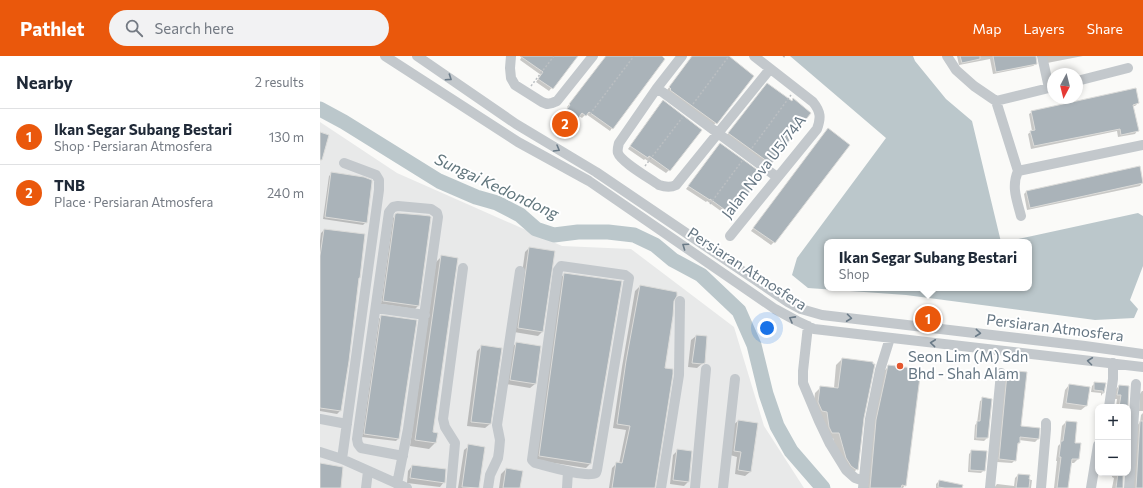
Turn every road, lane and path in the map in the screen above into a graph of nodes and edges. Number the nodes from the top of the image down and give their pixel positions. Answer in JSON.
{"nodes":[{"id":1,"x":386,"y":56,"type":"edge"},
{"id":2,"x":417,"y":56,"type":"edge"},
{"id":3,"x":511,"y":56,"type":"edge"},
{"id":4,"x":554,"y":56,"type":"edge"},
{"id":5,"x":593,"y":56,"type":"edge"},
{"id":6,"x":634,"y":56,"type":"edge"},
{"id":7,"x":754,"y":56,"type":"edge"},
{"id":8,"x":783,"y":56,"type":"edge"},
{"id":9,"x":947,"y":56,"type":"edge"},
{"id":10,"x":1042,"y":56,"type":"edge"},
{"id":11,"x":677,"y":58,"type":"edge"},
{"id":12,"x":786,"y":58,"type":"dead end"},
{"id":13,"x":1128,"y":68,"type":"dead end"},
{"id":14,"x":770,"y":69,"type":"junction"},
{"id":15,"x":1047,"y":73,"type":"edge"},
{"id":16,"x":1083,"y":79,"type":"edge"},
{"id":17,"x":657,"y":88,"type":"junction"},
{"id":18,"x":1047,"y":88,"type":"edge"},
{"id":19,"x":796,"y":89,"type":"junction"},
{"id":20,"x":526,"y":92,"type":"junction"},
{"id":21,"x":996,"y":101,"type":"junction"},
{"id":22,"x":590,"y":114,"type":"dead end"},
{"id":23,"x":718,"y":133,"type":"junction"},
{"id":24,"x":1143,"y":145,"type":"edge"},
{"id":25,"x":747,"y":155,"type":"junction"},
{"id":26,"x":344,"y":163,"type":"dead end"},
{"id":27,"x":1018,"y":171,"type":"junction"},
{"id":28,"x":777,"y":177,"type":"junction"},
{"id":29,"x":710,"y":204,"type":"dead end"},
{"id":30,"x":1020,"y":216,"type":"dead end"},
{"id":31,"x":730,"y":236,"type":"dead end"},
{"id":32,"x":463,"y":268,"type":"dead end"},
{"id":33,"x":520,"y":271,"type":"dead end"},
{"id":34,"x":680,"y":301,"type":"dead end"},
{"id":35,"x":376,"y":308,"type":"junction"},
{"id":36,"x":425,"y":315,"type":"junction"},
{"id":37,"x":808,"y":326,"type":"junction"},
{"id":38,"x":890,"y":338,"type":"junction"},
{"id":39,"x":1143,"y":354,"type":"edge"},
{"id":40,"x":1113,"y":363,"type":"junction"},
{"id":41,"x":1143,"y":367,"type":"edge"},
{"id":42,"x":706,"y":369,"type":"dead end"},
{"id":43,"x":1001,"y":373,"type":"dead end"},
{"id":44,"x":735,"y":379,"type":"dead end"},
{"id":45,"x":1136,"y":384,"type":"dead end"},
{"id":46,"x":1109,"y":404,"type":"edge"},
{"id":47,"x":320,"y":419,"type":"edge"},
{"id":48,"x":1046,"y":423,"type":"dead end"},
{"id":49,"x":347,"y":424,"type":"junction"},
{"id":50,"x":320,"y":452,"type":"edge"},
{"id":51,"x":403,"y":456,"type":"junction"},
{"id":52,"x":342,"y":460,"type":"junction"},
{"id":53,"x":1095,"y":463,"type":"edge"},
{"id":54,"x":368,"y":471,"type":"junction"},
{"id":55,"x":568,"y":472,"type":"junction"},
{"id":56,"x":863,"y":484,"type":"edge"},
{"id":57,"x":403,"y":487,"type":"edge"},
{"id":58,"x":366,"y":488,"type":"edge"},
{"id":59,"x":451,"y":488,"type":"edge"},
{"id":60,"x":488,"y":488,"type":"edge"},
{"id":61,"x":567,"y":488,"type":"edge"},
{"id":62,"x":661,"y":488,"type":"edge"},
{"id":63,"x":695,"y":488,"type":"edge"},
{"id":64,"x":723,"y":488,"type":"edge"},
{"id":65,"x":990,"y":488,"type":"edge"},
{"id":66,"x":1041,"y":488,"type":"edge"},
{"id":67,"x":1091,"y":488,"type":"edge"},
{"id":68,"x":1129,"y":488,"type":"edge"}],
"edges":[{"from":37,"to":1,"type":"street","name":"Persiaran Atmosfera","one_way":true},
{"from":2,"to":39,"type":"street","name":"Persiaran Atmosfera","one_way":true},
{"from":3,"to":20,"type":"street"},
{"from":4,"to":20,"type":"path"},
{"from":5,"to":20,"type":"street"},
{"from":6,"to":22,"type":"path"},
{"from":7,"to":14,"type":"street"},
{"from":8,"to":12,"type":"path"},
{"from":9,"to":21,"type":"street"},
{"from":10,"to":15,"type":"street"},
{"from":11,"to":17,"type":"street"},
{"from":13,"to":16,"type":"street"},
{"from":14,"to":19,"type":"street"},
{"from":14,"to":23,"type":"street"},
{"from":17,"to":23,"type":"street"},
{"from":17,"to":23,"type":"street"},
{"from":18,"to":21,"type":"street"},
{"from":19,"to":25,"type":"path"},
{"from":19,"to":28,"type":"street","name":"Jalan Nova U5/74A"},
{"from":21,"to":27,"type":"street"},
{"from":23,"to":25,"type":"street"},
{"from":24,"to":27,"type":"street"},
{"from":25,"to":28,"type":"street"},
{"from":25,"to":29,"type":"path"},
{"from":26,"to":49,"type":"street"},
{"from":27,"to":30,"type":"street"},
{"from":28,"to":31,"type":"street","name":"Jalan Nova U5/74A"},
{"from":32,"to":59,"type":"street"},
{"from":33,"to":60,"type":"street"},
{"from":34,"to":62,"type":"street"},
{"from":35,"to":36,"type":"street"},
{"from":35,"to":36,"type":"street"},
{"from":35,"to":51,"type":"street"},
{"from":36,"to":51,"type":"street"},
{"from":37,"to":38,"type":"street","name":"Persiaran Atmosfera"},
{"from":37,"to":56,"type":"street"},
{"from":40,"to":38,"type":"street","name":"Persiaran Atmosfera","one_way":true},
{"from":38,"to":56,"type":"street"},
{"from":40,"to":41,"type":"street","name":"Persiaran Atmosfera"},
{"from":40,"to":46,"type":"street"},
{"from":42,"to":63,"type":"street"},
{"from":43,"to":65,"type":"street"},
{"from":44,"to":64,"type":"street"},
{"from":45,"to":68,"type":"street"},
{"from":47,"to":49,"type":"street"},
{"from":48,"to":66,"type":"street"},
{"from":49,"to":52,"type":"street"},
{"from":50,"to":52,"type":"street"},
{"from":51,"to":57,"type":"street"},
{"from":52,"to":54,"type":"street"},
{"from":53,"to":67,"type":"street"},
{"from":54,"to":57,"type":"street"},
{"from":54,"to":58,"type":"street"},
{"from":55,"to":55,"type":"street"},
{"from":55,"to":61,"type":"street"}]}
